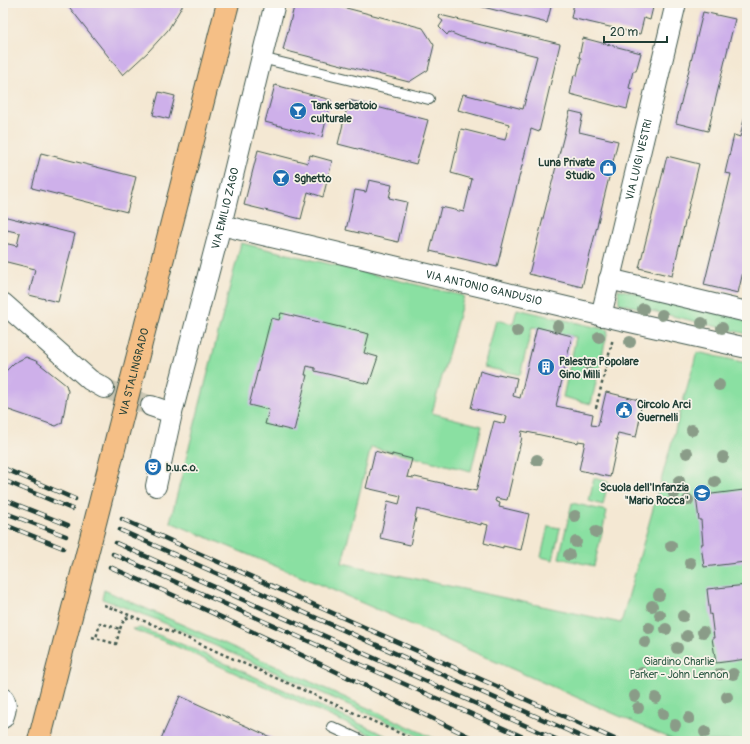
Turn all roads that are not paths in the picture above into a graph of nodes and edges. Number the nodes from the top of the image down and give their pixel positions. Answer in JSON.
{"nodes":[{"id":1,"x":228,"y":3,"type":"edge"},
{"id":2,"x":275,"y":3,"type":"edge"},
{"id":3,"x":676,"y":3,"type":"edge"},
{"id":4,"x":261,"y":58,"type":"junction"},
{"id":5,"x":429,"y":99,"type":"dead end"},
{"id":6,"x":221,"y":225,"type":"junction"},
{"id":7,"x":609,"y":279,"type":"junction"},
{"id":8,"x":3,"y":303,"type":"edge"},
{"id":9,"x":747,"y":312,"type":"edge"},
{"id":10,"x":609,"y":317,"type":"junction"},
{"id":11,"x":747,"y":348,"type":"edge"},
{"id":12,"x":104,"y":388,"type":"tunnel mouth"},
{"id":13,"x":151,"y":406,"type":"tunnel mouth"},
{"id":14,"x":172,"y":413,"type":"junction"},
{"id":15,"x":156,"y":486,"type":"dead end"},
{"id":16,"x":3,"y":698,"type":"edge"},
{"id":17,"x":3,"y":718,"type":"edge"},
{"id":18,"x":332,"y":727,"type":"dead end"},
{"id":19,"x":39,"y":741,"type":"edge"},
{"id":20,"x":362,"y":741,"type":"edge"}],
"edges":[{"from":1,"to":19,"type":"main road","name":"VIA STALINGRADO","bridge":true},
{"from":2,"to":4,"type":"street","name":"VIA EMILIO ZAGO"},
{"from":3,"to":7,"type":"street","name":"VIA LUIGI VESTRI"},
{"from":4,"to":5,"type":"lane"},
{"from":4,"to":6,"type":"street","name":"VIA EMILIO ZAGO"},
{"from":6,"to":10,"type":"street","name":"VIA ANTONIO GANDUSIO"},
{"from":6,"to":14,"type":"street","name":"VIA EMILIO ZAGO"},
{"from":7,"to":9,"type":"street"},
{"from":7,"to":10,"type":"street","name":"VIA LUIGI VESTRI"},
{"from":8,"to":12,"type":"street"},
{"from":10,"to":11,"type":"street","name":"VIA ANTONIO GANDUSIO"},
{"from":13,"to":14,"type":"street"},
{"from":14,"to":15,"type":"street","name":"VIA EMILIO ZAGO"},
{"from":16,"to":17,"type":"street"},
{"from":18,"to":20,"type":"lane"}]}
